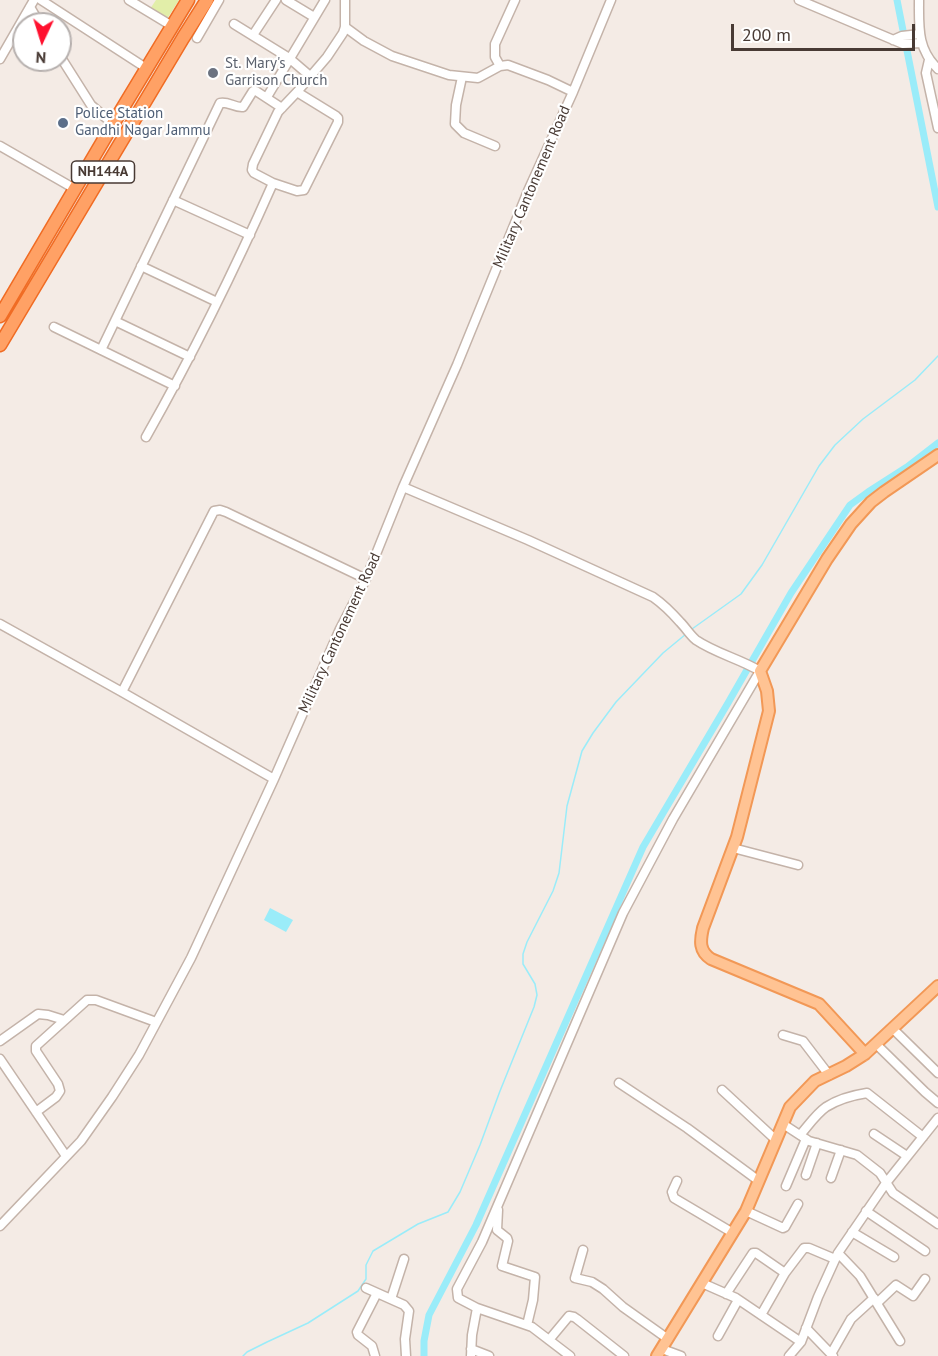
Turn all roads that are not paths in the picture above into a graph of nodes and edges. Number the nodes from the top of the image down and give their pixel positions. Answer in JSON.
{"nodes":[{"id":1,"x":40,"y":0,"type":"edge"},
{"id":2,"x":129,"y":0,"type":"edge"},
{"id":3,"x":149,"y":0,"type":"edge"},
{"id":4,"x":188,"y":0,"type":"edge"},
{"id":5,"x":207,"y":0,"type":"edge"},
{"id":6,"x":219,"y":0,"type":"edge"},
{"id":7,"x":276,"y":0,"type":"edge"},
{"id":8,"x":286,"y":0,"type":"edge"},
{"id":9,"x":325,"y":0,"type":"edge"},
{"id":10,"x":345,"y":0,"type":"edge"},
{"id":11,"x":515,"y":0,"type":"edge"},
{"id":12,"x":611,"y":0,"type":"edge"},
{"id":13,"x":799,"y":0,"type":"edge"},
{"id":14,"x":919,"y":0,"type":"edge"},
{"id":15,"x":32,"y":4,"type":"edge"},
{"id":16,"x":144,"y":9,"type":"junction"},
{"id":17,"x":314,"y":16,"type":"junction"},
{"id":18,"x":234,"y":24,"type":"dead end"},
{"id":19,"x":172,"y":26,"type":"junction"},
{"id":20,"x":345,"y":27,"type":"junction"},
{"id":21,"x":253,"y":35,"type":"junction"},
{"id":22,"x":197,"y":38,"type":"dead end"},
{"id":23,"x":909,"y":39,"type":"junction"},
{"id":24,"x":289,"y":58,"type":"junction"},
{"id":25,"x":0,"y":59,"type":"edge"},
{"id":26,"x":929,"y":60,"type":"junction"},
{"id":27,"x":500,"y":66,"type":"junction"},
{"id":28,"x":146,"y":68,"type":"junction"},
{"id":29,"x":938,"y":69,"type":"edge"},
{"id":30,"x":70,"y":72,"type":"edge"},
{"id":31,"x":310,"y":76,"type":"junction"},
{"id":32,"x":462,"y":77,"type":"junction"},
{"id":33,"x":297,"y":92,"type":"junction"},
{"id":34,"x":573,"y":92,"type":"junction"},
{"id":35,"x":267,"y":97,"type":"junction"},
{"id":36,"x":282,"y":108,"type":"junction"},
{"id":37,"x":113,"y":123,"type":"junction"},
{"id":38,"x":938,"y":128,"type":"edge"},
{"id":39,"x":0,"y":146,"type":"edge"},
{"id":40,"x":495,"y":146,"type":"dead end"},
{"id":41,"x":273,"y":183,"type":"junction"},
{"id":42,"x":75,"y":189,"type":"junction"},
{"id":43,"x":173,"y":200,"type":"junction"},
{"id":44,"x":250,"y":236,"type":"junction"},
{"id":45,"x":141,"y":266,"type":"junction"},
{"id":46,"x":217,"y":302,"type":"junction"},
{"id":47,"x":0,"y":317,"type":"edge"},
{"id":48,"x":116,"y":321,"type":"junction"},
{"id":49,"x":12,"y":325,"type":"junction"},
{"id":50,"x":54,"y":327,"type":"dead end"},
{"id":51,"x":0,"y":345,"type":"edge"},
{"id":52,"x":101,"y":350,"type":"junction"},
{"id":53,"x":190,"y":357,"type":"junction"},
{"id":54,"x":175,"y":386,"type":"junction"},
{"id":55,"x":146,"y":437,"type":"dead end"},
{"id":56,"x":938,"y":454,"type":"edge"},
{"id":57,"x":404,"y":487,"type":"junction"},
{"id":58,"x":366,"y":579,"type":"junction"},
{"id":59,"x":0,"y":624,"type":"edge"},
{"id":60,"x":757,"y":669,"type":"junction"},
{"id":61,"x":122,"y":692,"type":"junction"},
{"id":62,"x":274,"y":778,"type":"junction"},
{"id":63,"x":733,"y":848,"type":"junction"},
{"id":64,"x":798,"y":865,"type":"dead end"},
{"id":65,"x":938,"y":986,"type":"edge"},
{"id":66,"x":64,"y":1020,"type":"junction"},
{"id":67,"x":156,"y":1022,"type":"junction"},
{"id":68,"x":892,"y":1028,"type":"junction"},
{"id":69,"x":783,"y":1035,"type":"dead end"},
{"id":70,"x":0,"y":1041,"type":"edge"},
{"id":71,"x":876,"y":1044,"type":"junction"},
{"id":72,"x":865,"y":1054,"type":"junction"},
{"id":73,"x":0,"y":1059,"type":"edge"},
{"id":74,"x":938,"y":1073,"type":"edge"},
{"id":75,"x":829,"y":1075,"type":"junction"},
{"id":76,"x":619,"y":1083,"type":"dead end"},
{"id":77,"x":722,"y":1090,"type":"dead end"},
{"id":78,"x":938,"y":1103,"type":"edge"},
{"id":79,"x":36,"y":1112,"type":"junction"},
{"id":80,"x":938,"y":1118,"type":"edge"},
{"id":81,"x":783,"y":1124,"type":"junction"},
{"id":82,"x":874,"y":1134,"type":"dead end"},
{"id":83,"x":803,"y":1137,"type":"junction"},
{"id":84,"x":923,"y":1137,"type":"junction"},
{"id":85,"x":776,"y":1140,"type":"junction"},
{"id":86,"x":817,"y":1143,"type":"junction"},
{"id":87,"x":841,"y":1150,"type":"junction"},
{"id":88,"x":66,"y":1156,"type":"junction"},
{"id":89,"x":907,"y":1156,"type":"junction"},
{"id":90,"x":806,"y":1175,"type":"dead end"},
{"id":91,"x":831,"y":1178,"type":"dead end"},
{"id":92,"x":677,"y":1181,"type":"dead end"},
{"id":93,"x":759,"y":1181,"type":"junction"},
{"id":94,"x":886,"y":1183,"type":"junction"},
{"id":95,"x":786,"y":1186,"type":"dead end"},
{"id":96,"x":499,"y":1202,"type":"junction"},
{"id":97,"x":798,"y":1204,"type":"dead end"},
{"id":98,"x":746,"y":1211,"type":"junction"},
{"id":99,"x":866,"y":1211,"type":"junction"},
{"id":100,"x":937,"y":1221,"type":"edge"},
{"id":101,"x":0,"y":1226,"type":"edge"},
{"id":102,"x":852,"y":1232,"type":"junction"},
{"id":103,"x":734,"y":1233,"type":"junction"},
{"id":104,"x":583,"y":1250,"type":"dead end"},
{"id":105,"x":926,"y":1251,"type":"dead end"},
{"id":106,"x":837,"y":1256,"type":"junction"},
{"id":107,"x":894,"y":1257,"type":"dead end"},
{"id":108,"x":404,"y":1259,"type":"dead end"},
{"id":109,"x":784,"y":1273,"type":"junction"},
{"id":110,"x":925,"y":1279,"type":"dead end"},
{"id":111,"x":702,"y":1283,"type":"junction"},
{"id":112,"x":366,"y":1288,"type":"dead end"},
{"id":113,"x":377,"y":1293,"type":"junction"},
{"id":114,"x":726,"y":1294,"type":"junction"},
{"id":115,"x":391,"y":1299,"type":"junction"},
{"id":116,"x":738,"y":1300,"type":"junction"},
{"id":117,"x":876,"y":1300,"type":"junction"},
{"id":118,"x":477,"y":1308,"type":"junction"},
{"id":119,"x":760,"y":1315,"type":"junction"},
{"id":120,"x":526,"y":1325,"type":"junction"},
{"id":121,"x":806,"y":1328,"type":"junction"},
{"id":122,"x":718,"y":1336,"type":"dead end"},
{"id":123,"x":549,"y":1340,"type":"junction"},
{"id":124,"x":900,"y":1341,"type":"dead end"},
{"id":125,"x":801,"y":1342,"type":"junction"},
{"id":126,"x":662,"y":1348,"type":"edge"},
{"id":127,"x":471,"y":1352,"type":"edge"},
{"id":128,"x":832,"y":1355,"type":"edge"},
{"id":129,"x":375,"y":1356,"type":"edge"},
{"id":130,"x":406,"y":1356,"type":"edge"},
{"id":131,"x":489,"y":1356,"type":"edge"},
{"id":132,"x":570,"y":1356,"type":"edge"},
{"id":133,"x":624,"y":1356,"type":"edge"},
{"id":134,"x":681,"y":1356,"type":"edge"},
{"id":135,"x":789,"y":1356,"type":"edge"}],
"edges":[{"from":1,"to":28,"type":"street"},
{"from":2,"to":16,"type":"street"},
{"from":3,"to":16,"type":"street"},
{"from":4,"to":19,"type":"highway","number":"NH144A"},
{"from":5,"to":49,"type":"highway","number":"NH144A"},
{"from":6,"to":22,"type":"street"},
{"from":7,"to":21,"type":"street"},
{"from":8,"to":17,"type":"street"},
{"from":9,"to":17,"type":"street"},
{"from":10,"to":20,"type":"street"},
{"from":11,"to":27,"type":"street"},
{"from":12,"to":34,"type":"street","name":"Military Cantonement Road"},
{"from":13,"to":23,"type":"street"},
{"from":14,"to":23,"type":"street"},
{"from":15,"to":25,"type":"street"},
{"from":16,"to":19,"type":"street"},
{"from":17,"to":24,"type":"street"},
{"from":18,"to":21,"type":"street"},
{"from":19,"to":28,"type":"highway","number":"NH144A"},
{"from":20,"to":31,"type":"street"},
{"from":20,"to":32,"type":"street"},
{"from":21,"to":24,"type":"street"},
{"from":23,"to":26,"type":"street"},
{"from":24,"to":31,"type":"street"},
{"from":24,"to":35,"type":"street"},
{"from":26,"to":29,"type":"street"},
{"from":26,"to":38,"type":"street"},
{"from":27,"to":32,"type":"street"},
{"from":27,"to":34,"type":"street"},
{"from":28,"to":37,"type":"highway","number":"NH144A"},
{"from":30,"to":37,"type":"street"},
{"from":31,"to":33,"type":"street"},
{"from":32,"to":40,"type":"street"},
{"from":33,"to":36,"type":"street"},
{"from":33,"to":41,"type":"street"},
{"from":34,"to":57,"type":"street","name":"Military Cantonement Road"},
{"from":35,"to":36,"type":"street"},
{"from":35,"to":43,"type":"street"},
{"from":36,"to":41,"type":"street"},
{"from":37,"to":42,"type":"highway","number":"NH144A"},
{"from":39,"to":42,"type":"street"},
{"from":41,"to":44,"type":"street"},
{"from":42,"to":47,"type":"highway","number":"NH144A"},
{"from":43,"to":44,"type":"street"},
{"from":43,"to":45,"type":"street"},
{"from":44,"to":46,"type":"street"},
{"from":45,"to":46,"type":"street"},
{"from":45,"to":48,"type":"street"},
{"from":46,"to":53,"type":"street"},
{"from":47,"to":49,"type":"street"},
{"from":48,"to":52,"type":"street"},
{"from":48,"to":53,"type":"street"},
{"from":49,"to":51,"type":"highway","number":"NH144A"},
{"from":50,"to":52,"type":"street"},
{"from":52,"to":54,"type":"street"},
{"from":53,"to":54,"type":"street"},
{"from":54,"to":55,"type":"street"},
{"from":56,"to":60,"type":"main road"},
{"from":57,"to":58,"type":"street","name":"Military Cantonement Road"},
{"from":57,"to":60,"type":"street"},
{"from":58,"to":61,"type":"street"},
{"from":58,"to":62,"type":"street","name":"Military Cantonement Road"},
{"from":59,"to":61,"type":"street"},
{"from":60,"to":63,"type":"main road"},
{"from":60,"to":96,"type":"street"},
{"from":61,"to":62,"type":"street"},
{"from":62,"to":67,"type":"street","name":"Military Cantonement Road"},
{"from":63,"to":64,"type":"street"},
{"from":63,"to":72,"type":"main road"},
{"from":65,"to":68,"type":"main road"},
{"from":66,"to":67,"type":"street"},
{"from":66,"to":70,"type":"street"},
{"from":66,"to":79,"type":"street"},
{"from":67,"to":88,"type":"street","name":"Military Cantonement Road"},
{"from":68,"to":71,"type":"main road"},
{"from":68,"to":74,"type":"street"},
{"from":69,"to":75,"type":"street"},
{"from":71,"to":72,"type":"main road"},
{"from":71,"to":78,"type":"street"},
{"from":72,"to":75,"type":"main road"},
{"from":73,"to":79,"type":"street"},
{"from":75,"to":81,"type":"main road"},
{"from":76,"to":93,"type":"street"},
{"from":77,"to":85,"type":"street"},
{"from":79,"to":88,"type":"street"},
{"from":80,"to":84,"type":"street"},
{"from":81,"to":83,"type":"street"},
{"from":81,"to":85,"type":"main road"},
{"from":82,"to":89,"type":"street"},
{"from":83,"to":84,"type":"street"},
{"from":83,"to":86,"type":"street"},
{"from":83,"to":95,"type":"street"},
{"from":84,"to":89,"type":"street"},
{"from":85,"to":93,"type":"main road"},
{"from":86,"to":87,"type":"street"},
{"from":86,"to":90,"type":"street"},
{"from":87,"to":91,"type":"street"},
{"from":87,"to":94,"type":"street"},
{"from":88,"to":101,"type":"street","name":"Military Cantonement Road"},
{"from":89,"to":94,"type":"street"},
{"from":92,"to":103,"type":"street"},
{"from":93,"to":98,"type":"main road"},
{"from":94,"to":99,"type":"street"},
{"from":94,"to":100,"type":"street"},
{"from":96,"to":118,"type":"street"},
{"from":96,"to":120,"type":"street"},
{"from":97,"to":98,"type":"street"},
{"from":98,"to":103,"type":"main road"},
{"from":99,"to":102,"type":"street"},
{"from":99,"to":105,"type":"street"},
{"from":102,"to":106,"type":"street"},
{"from":102,"to":107,"type":"street"},
{"from":103,"to":111,"type":"main road"},
{"from":104,"to":126,"type":"street"},
{"from":106,"to":109,"type":"street"},
{"from":106,"to":117,"type":"street"},
{"from":106,"to":121,"type":"street"},
{"from":108,"to":115,"type":"street"},
{"from":109,"to":114,"type":"street"},
{"from":109,"to":119,"type":"street"},
{"from":110,"to":117,"type":"street"},
{"from":111,"to":114,"type":"street"},
{"from":111,"to":126,"type":"main road"},
{"from":112,"to":113,"type":"street"},
{"from":113,"to":115,"type":"street"},
{"from":113,"to":129,"type":"street"},
{"from":114,"to":116,"type":"street"},
{"from":115,"to":130,"type":"street"},
{"from":116,"to":119,"type":"street"},
{"from":116,"to":122,"type":"street"},
{"from":117,"to":124,"type":"street"},
{"from":117,"to":128,"type":"street"},
{"from":118,"to":120,"type":"street"},
{"from":118,"to":127,"type":"street"},
{"from":119,"to":125,"type":"street"},
{"from":120,"to":123,"type":"street"},
{"from":121,"to":125,"type":"street"},
{"from":121,"to":128,"type":"street"},
{"from":123,"to":132,"type":"street"},
{"from":123,"to":133,"type":"street"},
{"from":125,"to":135,"type":"street"},
{"from":126,"to":134,"type":"street"},
{"from":127,"to":131,"type":"street"}]}
